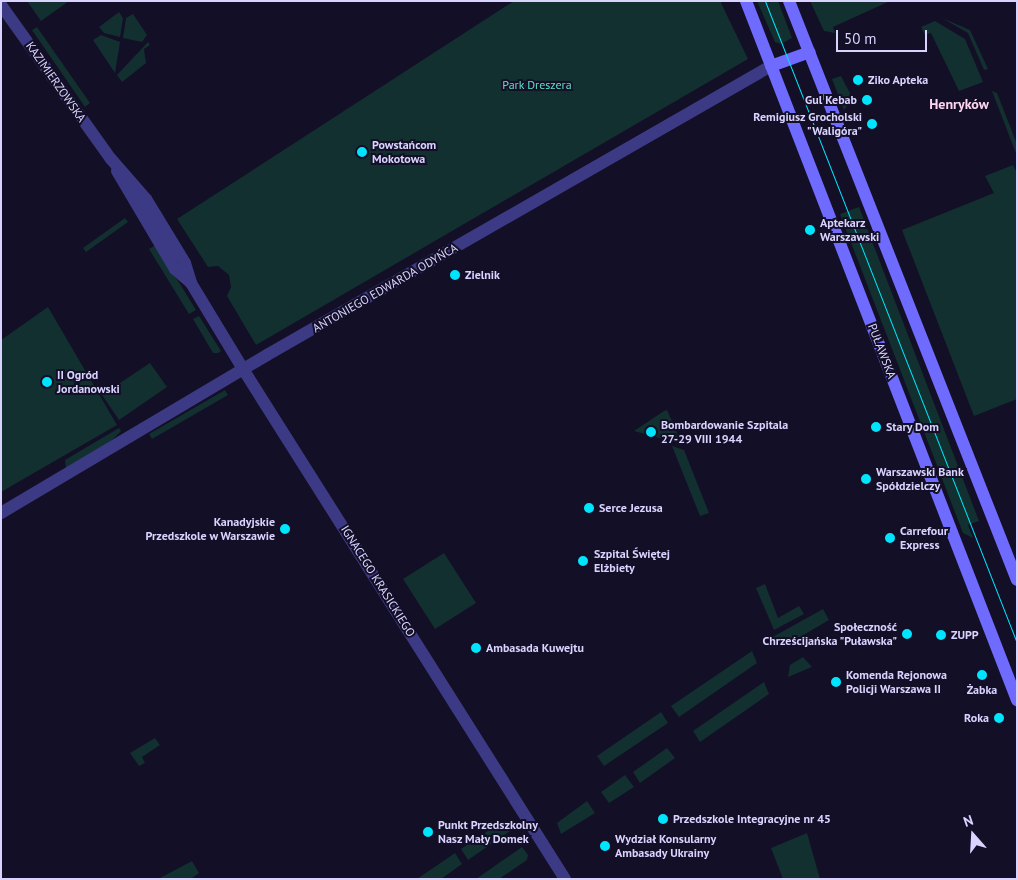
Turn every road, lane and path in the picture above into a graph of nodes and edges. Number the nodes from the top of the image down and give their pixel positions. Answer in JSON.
{"nodes":[{"id":1,"x":746,"y":1,"type":"edge"},
{"id":2,"x":789,"y":1,"type":"edge"},
{"id":3,"x":1,"y":5,"type":"edge"},
{"id":4,"x":810,"y":52,"type":"junction"},
{"id":5,"x":772,"y":66,"type":"junction"},
{"id":6,"x":150,"y":217,"type":"joint"},
{"id":7,"x":243,"y":369,"type":"junction"},
{"id":8,"x":1,"y":513,"type":"edge"},
{"id":9,"x":1017,"y":580,"type":"edge"},
{"id":10,"x":1017,"y":700,"type":"edge"},
{"id":11,"x":565,"y":879,"type":"edge"}],
"edges":[{"from":1,"to":5,"type":"main road","name":"PUŁAWSKA"},
{"from":2,"to":4,"type":"main road"},
{"from":3,"to":6,"type":"street","name":"KAZIMIERZOWSKA"},
{"from":4,"to":5,"type":"main road"},
{"from":4,"to":9,"type":"main road"},
{"from":5,"to":7,"type":"street","name":"ANTONIEGO EDWARDA ODYŃCA"},
{"from":5,"to":10,"type":"main road","name":"PUŁAWSKA"},
{"from":6,"to":7,"type":"street","name":"IGNACEGO KRASICKIEGO"},
{"from":7,"to":8,"type":"street","name":"ANTONIEGO EDWARDA ODYŃCA"},
{"from":7,"to":11,"type":"street","name":"IGNACEGO KRASICKIEGO"}]}
